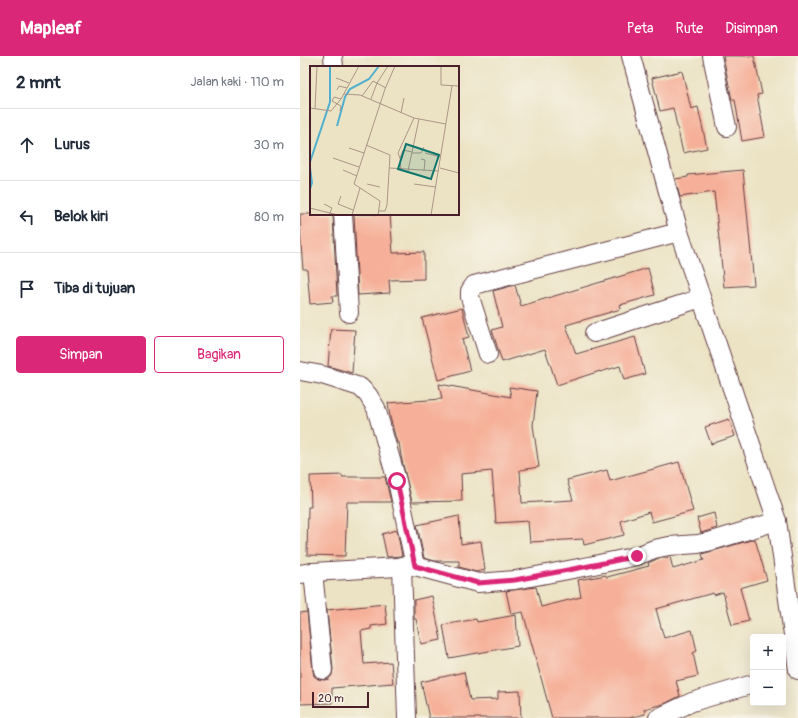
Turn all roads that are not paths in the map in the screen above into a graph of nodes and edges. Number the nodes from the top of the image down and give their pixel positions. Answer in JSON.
{"nodes":[{"id":1,"x":333,"y":56,"type":"edge"},
{"id":2,"x":631,"y":56,"type":"edge"},
{"id":3,"x":712,"y":56,"type":"edge"},
{"id":4,"x":334,"y":66,"type":"edge"},
{"id":5,"x":727,"y":127,"type":"dead end"},
{"id":6,"x":343,"y":215,"type":"edge"},
{"id":7,"x":678,"y":232,"type":"junction"},
{"id":8,"x":701,"y":298,"type":"junction"},
{"id":9,"x":349,"y":313,"type":"dead end"},
{"id":10,"x":594,"y":334,"type":"dead end"},
{"id":11,"x":488,"y":354,"type":"dead end"},
{"id":12,"x":300,"y":371,"type":"edge"},
{"id":13,"x":777,"y":521,"type":"junction"},
{"id":14,"x":409,"y":566,"type":"junction"},
{"id":15,"x":307,"y":573,"type":"edge"},
{"id":16,"x":323,"y":670,"type":"dead end"},
{"id":17,"x":798,"y":670,"type":"edge"},
{"id":18,"x":786,"y":674,"type":"edge"},
{"id":19,"x":750,"y":685,"type":"edge"},
{"id":20,"x":407,"y":718,"type":"edge"},
{"id":21,"x":658,"y":718,"type":"edge"}],
"edges":[{"from":1,"to":4,"type":"street"},
{"from":2,"to":7,"type":"street"},
{"from":3,"to":5,"type":"street"},
{"from":6,"to":9,"type":"street"},
{"from":7,"to":8,"type":"street"},
{"from":7,"to":11,"type":"street"},
{"from":8,"to":10,"type":"street"},
{"from":8,"to":13,"type":"street"},
{"from":12,"to":14,"type":"street"},
{"from":13,"to":14,"type":"street"},
{"from":13,"to":17,"type":"street"},
{"from":14,"to":15,"type":"street"},
{"from":14,"to":20,"type":"street"},
{"from":15,"to":16,"type":"street"},
{"from":17,"to":18,"type":"street"},
{"from":19,"to":21,"type":"street"}]}
